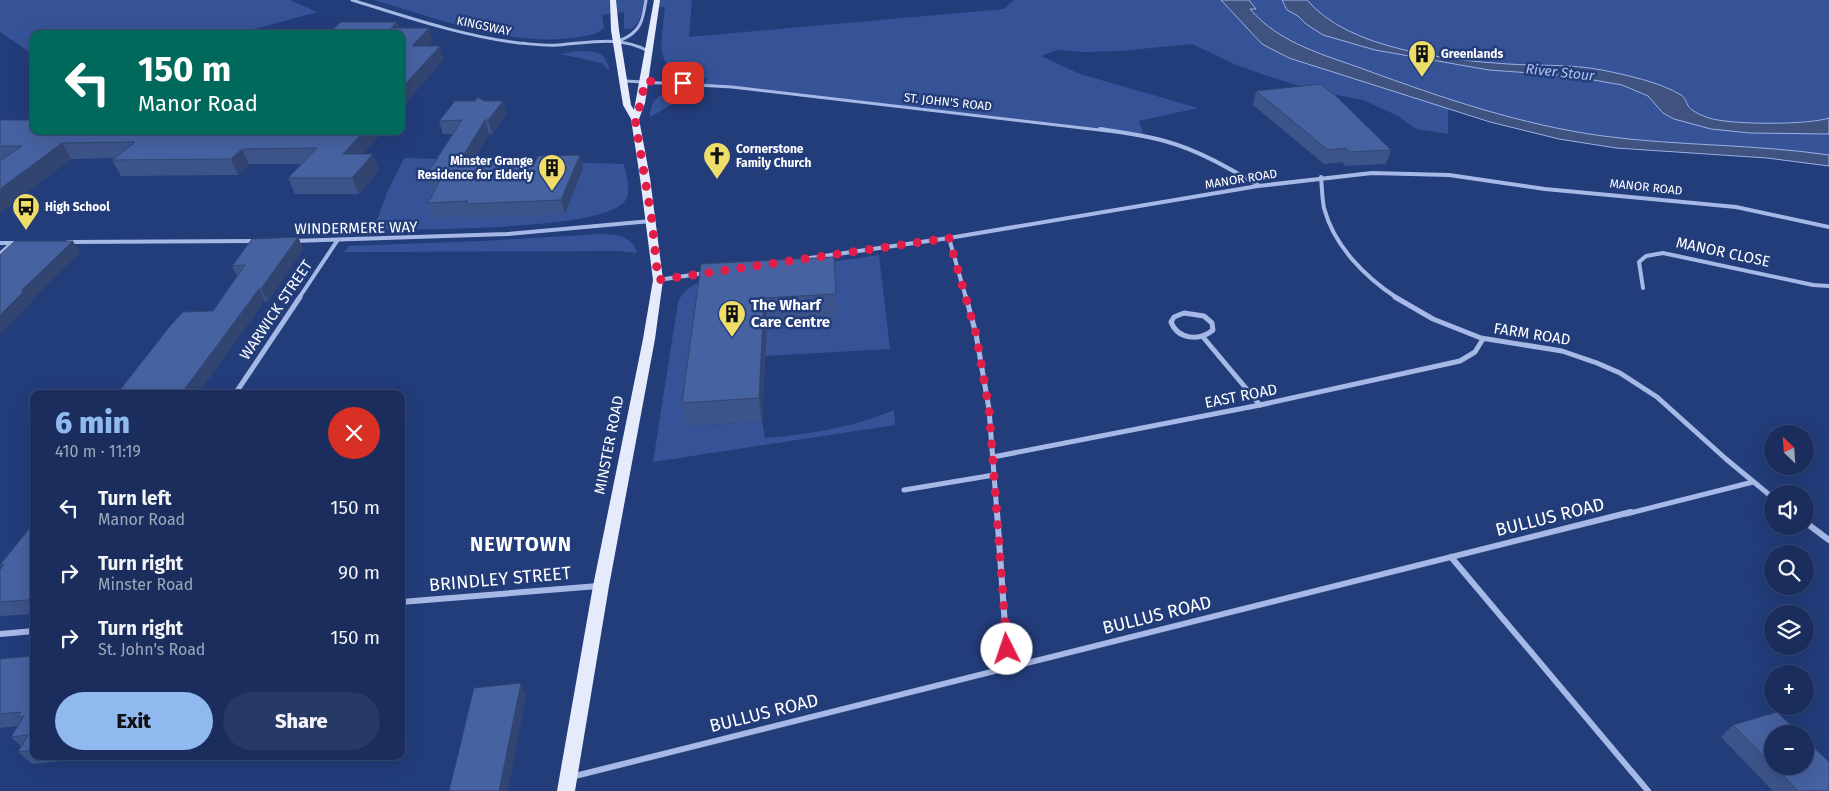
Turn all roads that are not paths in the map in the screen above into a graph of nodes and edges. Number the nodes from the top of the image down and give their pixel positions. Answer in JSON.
{"nodes":[{"id":1,"x":352,"y":0,"type":"edge"},
{"id":2,"x":613,"y":0,"type":"edge"},
{"id":3,"x":646,"y":0,"type":"edge"},
{"id":4,"x":657,"y":0,"type":"edge"},
{"id":5,"x":617,"y":41,"type":"junction"},
{"id":6,"x":648,"y":51,"type":"junction"},
{"id":7,"x":625,"y":80,"type":"junction"},
{"id":8,"x":645,"y":81,"type":"junction"},
{"id":9,"x":635,"y":119,"type":"junction"},
{"id":10,"x":1320,"y":177,"type":"junction"},
{"id":11,"x":1258,"y":186,"type":"junction"},
{"id":12,"x":652,"y":221,"type":"junction"},
{"id":13,"x":1829,"y":227,"type":"edge"},
{"id":14,"x":949,"y":238,"type":"junction"},
{"id":15,"x":265,"y":241,"type":"edge"},
{"id":16,"x":285,"y":241,"type":"edge"},
{"id":17,"x":337,"y":241,"type":"junction"},
{"id":18,"x":61,"y":242,"type":"edge"},
{"id":19,"x":0,"y":243,"type":"edge"},
{"id":20,"x":13,"y":243,"type":"junction"},
{"id":21,"x":22,"y":243,"type":"edge"},
{"id":22,"x":0,"y":254,"type":"edge"},
{"id":23,"x":793,"y":261,"type":"edge"},
{"id":24,"x":716,"y":272,"type":"edge"},
{"id":25,"x":658,"y":280,"type":"junction"},
{"id":26,"x":1829,"y":286,"type":"edge"},
{"id":27,"x":1643,"y":288,"type":"dead end"},
{"id":28,"x":1203,"y":337,"type":"junction"},
{"id":29,"x":1483,"y":339,"type":"junction"},
{"id":30,"x":238,"y":390,"type":"edge"},
{"id":31,"x":1260,"y":405,"type":"junction"},
{"id":32,"x":993,"y":457,"type":"junction"},
{"id":33,"x":994,"y":475,"type":"junction"},
{"id":34,"x":1753,"y":482,"type":"junction"},
{"id":35,"x":904,"y":490,"type":"dead end"},
{"id":36,"x":1764,"y":491,"type":"edge"},
{"id":37,"x":1814,"y":529,"type":"edge"},
{"id":38,"x":1829,"y":540,"type":"edge"},
{"id":39,"x":1451,"y":558,"type":"junction"},
{"id":40,"x":601,"y":586,"type":"junction"},
{"id":41,"x":405,"y":602,"type":"edge"},
{"id":42,"x":30,"y":631,"type":"edge"},
{"id":43,"x":0,"y":634,"type":"edge"},
{"id":44,"x":1008,"y":668,"type":"junction"},
{"id":45,"x":568,"y":786,"type":"edge"},
{"id":46,"x":1648,"y":791,"type":"edge"}],
"edges":[{"from":1,"to":5,"type":"street","name":"KINGSWAY"},
{"from":2,"to":5,"type":"main road","name":"MINSTER ROAD"},
{"from":3,"to":5,"type":"street"},
{"from":4,"to":6,"type":"main road","name":"MINSTER ROAD"},
{"from":5,"to":6,"type":"street"},
{"from":5,"to":7,"type":"main road","name":"MINSTER ROAD"},
{"from":6,"to":8,"type":"main road","name":"MINSTER ROAD"},
{"from":7,"to":8,"type":"street","name":"ST. JOHN'S ROAD"},
{"from":7,"to":9,"type":"main road","name":"MINSTER ROAD"},
{"from":8,"to":9,"type":"main road","name":"MINSTER ROAD"},
{"from":8,"to":11,"type":"street","name":"ST. JOHN'S ROAD"},
{"from":9,"to":12,"type":"main road","name":"MINSTER ROAD"},
{"from":10,"to":11,"type":"street","name":"MANOR ROAD"},
{"from":10,"to":13,"type":"street","name":"MANOR ROAD"},
{"from":10,"to":29,"type":"street","name":"FARM ROAD"},
{"from":11,"to":14,"type":"street","name":"MANOR ROAD"},
{"from":12,"to":17,"type":"street","name":"WINDERMERE WAY"},
{"from":12,"to":25,"type":"main road","name":"MINSTER ROAD"},
{"from":14,"to":23,"type":"street","name":"MANOR ROAD"},
{"from":14,"to":32,"type":"street"},
{"from":15,"to":18,"type":"street"},
{"from":16,"to":17,"type":"street","name":"WINDERMERE WAY"},
{"from":17,"to":30,"type":"street","name":"WARWICK STREET"},
{"from":19,"to":20,"type":"street"},
{"from":20,"to":21,"type":"street"},
{"from":20,"to":22,"type":"street"},
{"from":24,"to":25,"type":"street"},
{"from":25,"to":40,"type":"main road","name":"MINSTER ROAD"},
{"from":26,"to":27,"type":"street","name":"MANOR CLOSE"},
{"from":28,"to":28,"type":"street"},
{"from":28,"to":31,"type":"street"},
{"from":29,"to":31,"type":"street","name":"EAST ROAD"},
{"from":29,"to":34,"type":"street","name":"FARM ROAD"},
{"from":31,"to":32,"type":"street","name":"EAST ROAD"},
{"from":32,"to":33,"type":"street"},
{"from":33,"to":35,"type":"street"},
{"from":33,"to":44,"type":"street"},
{"from":34,"to":36,"type":"street","name":"FARM ROAD"},
{"from":34,"to":39,"type":"street","name":"BULLUS ROAD"},
{"from":37,"to":38,"type":"street"},
{"from":39,"to":44,"type":"street","name":"BULLUS ROAD"},
{"from":39,"to":46,"type":"street"},
{"from":40,"to":41,"type":"street","name":"BRINDLEY STREET"},
{"from":40,"to":45,"type":"main road","name":"MINSTER ROAD"},
{"from":42,"to":43,"type":"street"},
{"from":44,"to":45,"type":"street","name":"BULLUS ROAD"}]}
